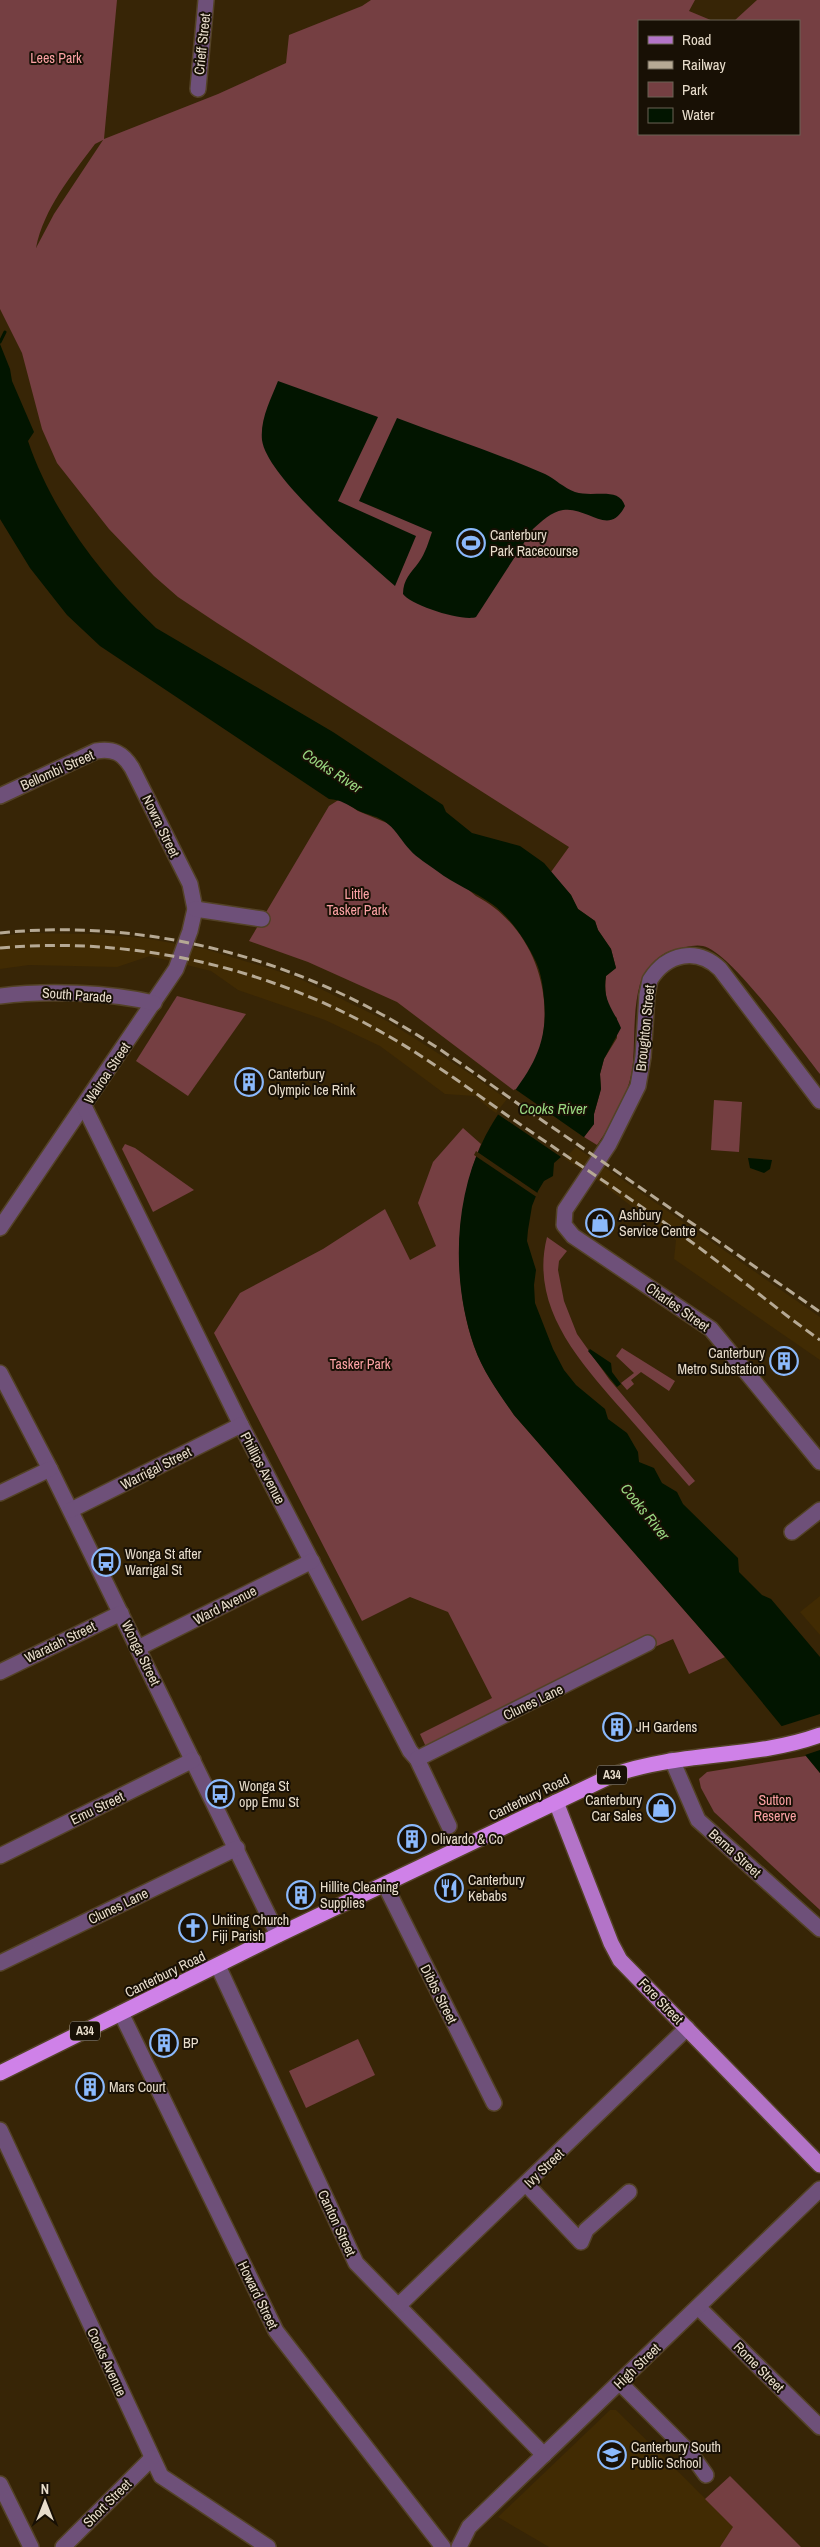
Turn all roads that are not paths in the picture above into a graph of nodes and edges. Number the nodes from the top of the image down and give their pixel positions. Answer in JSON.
{"nodes":[{"id":1,"x":206,"y":0,"type":"edge"},
{"id":2,"x":198,"y":89,"type":"dead end"},
{"id":3,"x":114,"y":751,"type":"joint"},
{"id":4,"x":0,"y":796,"type":"edge"},
{"id":5,"x":195,"y":908,"type":"junction"},
{"id":6,"x":262,"y":919,"type":"dead end"},
{"id":7,"x":0,"y":996,"type":"edge"},
{"id":8,"x":154,"y":1003,"type":"junction"},
{"id":9,"x":820,"y":1101,"type":"edge"},
{"id":10,"x":84,"y":1106,"type":"junction"},
{"id":11,"x":563,"y":1215,"type":"joint"},
{"id":12,"x":0,"y":1228,"type":"edge"},
{"id":13,"x":0,"y":1373,"type":"edge"},
{"id":14,"x":241,"y":1425,"type":"junction"},
{"id":15,"x":820,"y":1462,"type":"edge"},
{"id":16,"x":50,"y":1469,"type":"junction"},
{"id":17,"x":0,"y":1493,"type":"edge"},
{"id":18,"x":70,"y":1510,"type":"junction"},
{"id":19,"x":820,"y":1510,"type":"edge"},
{"id":20,"x":792,"y":1532,"type":"dead end"},
{"id":21,"x":312,"y":1561,"type":"junction"},
{"id":22,"x":121,"y":1613,"type":"junction"},
{"id":23,"x":648,"y":1643,"type":"dead end"},
{"id":24,"x":138,"y":1648,"type":"junction"},
{"id":25,"x":0,"y":1672,"type":"edge"},
{"id":26,"x":820,"y":1735,"type":"edge"},
{"id":27,"x":417,"y":1759,"type":"junction"},
{"id":28,"x":193,"y":1760,"type":"junction"},
{"id":29,"x":672,"y":1760,"type":"junction"},
{"id":30,"x":556,"y":1802,"type":"junction"},
{"id":31,"x":449,"y":1826,"type":"dead end"},
{"id":32,"x":237,"y":1848,"type":"junction"},
{"id":33,"x":0,"y":1856,"type":"edge"},
{"id":34,"x":385,"y":1885,"type":"junction"},
{"id":35,"x":820,"y":1929,"type":"edge"},
{"id":36,"x":278,"y":1935,"type":"junction"},
{"id":37,"x":0,"y":1964,"type":"edge"},
{"id":38,"x":218,"y":1966,"type":"junction"},
{"id":39,"x":121,"y":2013,"type":"junction"},
{"id":40,"x":687,"y":2028,"type":"junction"},
{"id":41,"x":0,"y":2072,"type":"edge"},
{"id":42,"x":494,"y":2103,"type":"dead end"},
{"id":43,"x":0,"y":2130,"type":"edge"},
{"id":44,"x":820,"y":2165,"type":"edge"},
{"id":45,"x":527,"y":2185,"type":"junction"},
{"id":46,"x":820,"y":2190,"type":"edge"},
{"id":47,"x":629,"y":2192,"type":"dead end"},
{"id":48,"x":399,"y":2306,"type":"junction"},
{"id":49,"x":698,"y":2307,"type":"junction"},
{"id":50,"x":619,"y":2382,"type":"junction"},
{"id":51,"x":820,"y":2427,"type":"edge"},
{"id":52,"x":544,"y":2455,"type":"junction"},
{"id":53,"x":152,"y":2458,"type":"junction"},
{"id":54,"x":706,"y":2475,"type":"dead end"},
{"id":55,"x":0,"y":2484,"type":"edge"},
{"id":56,"x":31,"y":2547,"type":"edge"},
{"id":57,"x":63,"y":2547,"type":"edge"},
{"id":58,"x":268,"y":2547,"type":"edge"},
{"id":59,"x":443,"y":2547,"type":"edge"},
{"id":60,"x":459,"y":2547,"type":"edge"}],
"edges":[{"from":1,"to":2,"type":"street","name":"Crieff Street"},
{"from":3,"to":4,"type":"street","name":"Bellombi Street"},
{"from":3,"to":5,"type":"street","name":"Nowra Street"},
{"from":5,"to":6,"type":"street"},
{"from":5,"to":8,"type":"street","name":"Wairoa Street"},
{"from":7,"to":8,"type":"street","name":"South Parade"},
{"from":8,"to":10,"type":"street","name":"Wairoa Street"},
{"from":9,"to":11,"type":"street","name":"Broughton Street"},
{"from":10,"to":12,"type":"street","name":"Wairoa Street"},
{"from":10,"to":14,"type":"street","name":"Phillips Avenue"},
{"from":11,"to":15,"type":"street","name":"Charles Street"},
{"from":13,"to":16,"type":"street","name":"Wonga Street"},
{"from":14,"to":18,"type":"street","name":"Warrigal Street"},
{"from":14,"to":21,"type":"street","name":"Phillips Avenue"},
{"from":16,"to":17,"type":"street"},
{"from":16,"to":18,"type":"street","name":"Wonga Street"},
{"from":18,"to":22,"type":"street","name":"Wonga Street"},
{"from":19,"to":20,"type":"street"},
{"from":21,"to":24,"type":"street","name":"Ward Avenue"},
{"from":21,"to":27,"type":"street","name":"Phillips Avenue"},
{"from":22,"to":24,"type":"street","name":"Wonga Street"},
{"from":22,"to":25,"type":"street","name":"Waratah Street"},
{"from":23,"to":27,"type":"street","name":"Clunes Lane"},
{"from":24,"to":28,"type":"street","name":"Wonga Street"},
{"from":26,"to":29,"type":"highway","name":"Canterbury Road","number":"A34"},
{"from":27,"to":31,"type":"street","name":"Phillips Avenue"},
{"from":28,"to":32,"type":"street","name":"Wonga Street"},
{"from":28,"to":33,"type":"street","name":"Emu Street"},
{"from":29,"to":30,"type":"highway","name":"Canterbury Road","number":"A34"},
{"from":29,"to":35,"type":"street","name":"Berna Street"},
{"from":30,"to":34,"type":"highway","name":"Canterbury Road","number":"A34"},
{"from":30,"to":40,"type":"main road","name":"Fore Street"},
{"from":32,"to":36,"type":"street","name":"Wonga Street"},
{"from":32,"to":37,"type":"street","name":"Clunes Lane"},
{"from":34,"to":36,"type":"highway","name":"Canterbury Road","number":"A34"},
{"from":34,"to":42,"type":"street","name":"Dibbs Street"},
{"from":36,"to":38,"type":"highway","name":"Canterbury Road","number":"A34"},
{"from":38,"to":39,"type":"highway","name":"Canterbury Road","number":"A34"},
{"from":38,"to":48,"type":"street","name":"Canton Street"},
{"from":39,"to":41,"type":"highway","name":"Canterbury Road","number":"A34"},
{"from":39,"to":59,"type":"street","name":"Howard Street"},
{"from":40,"to":44,"type":"main road","name":"Fore Street"},
{"from":40,"to":45,"type":"street","name":"Ivy Street"},
{"from":43,"to":53,"type":"street","name":"Cooks Avenue"},
{"from":45,"to":47,"type":"street"},
{"from":45,"to":48,"type":"street","name":"Ivy Street"},
{"from":46,"to":49,"type":"street","name":"High Street"},
{"from":48,"to":52,"type":"street","name":"Canton Street"},
{"from":49,"to":50,"type":"street","name":"High Street"},
{"from":49,"to":51,"type":"street","name":"Rome Street"},
{"from":50,"to":52,"type":"street","name":"High Street"},
{"from":50,"to":54,"type":"street"},
{"from":52,"to":60,"type":"street","name":"High Street"},
{"from":53,"to":57,"type":"street","name":"Short Street"},
{"from":53,"to":58,"type":"street","name":"Cooks Avenue"},
{"from":55,"to":56,"type":"street"}]}
